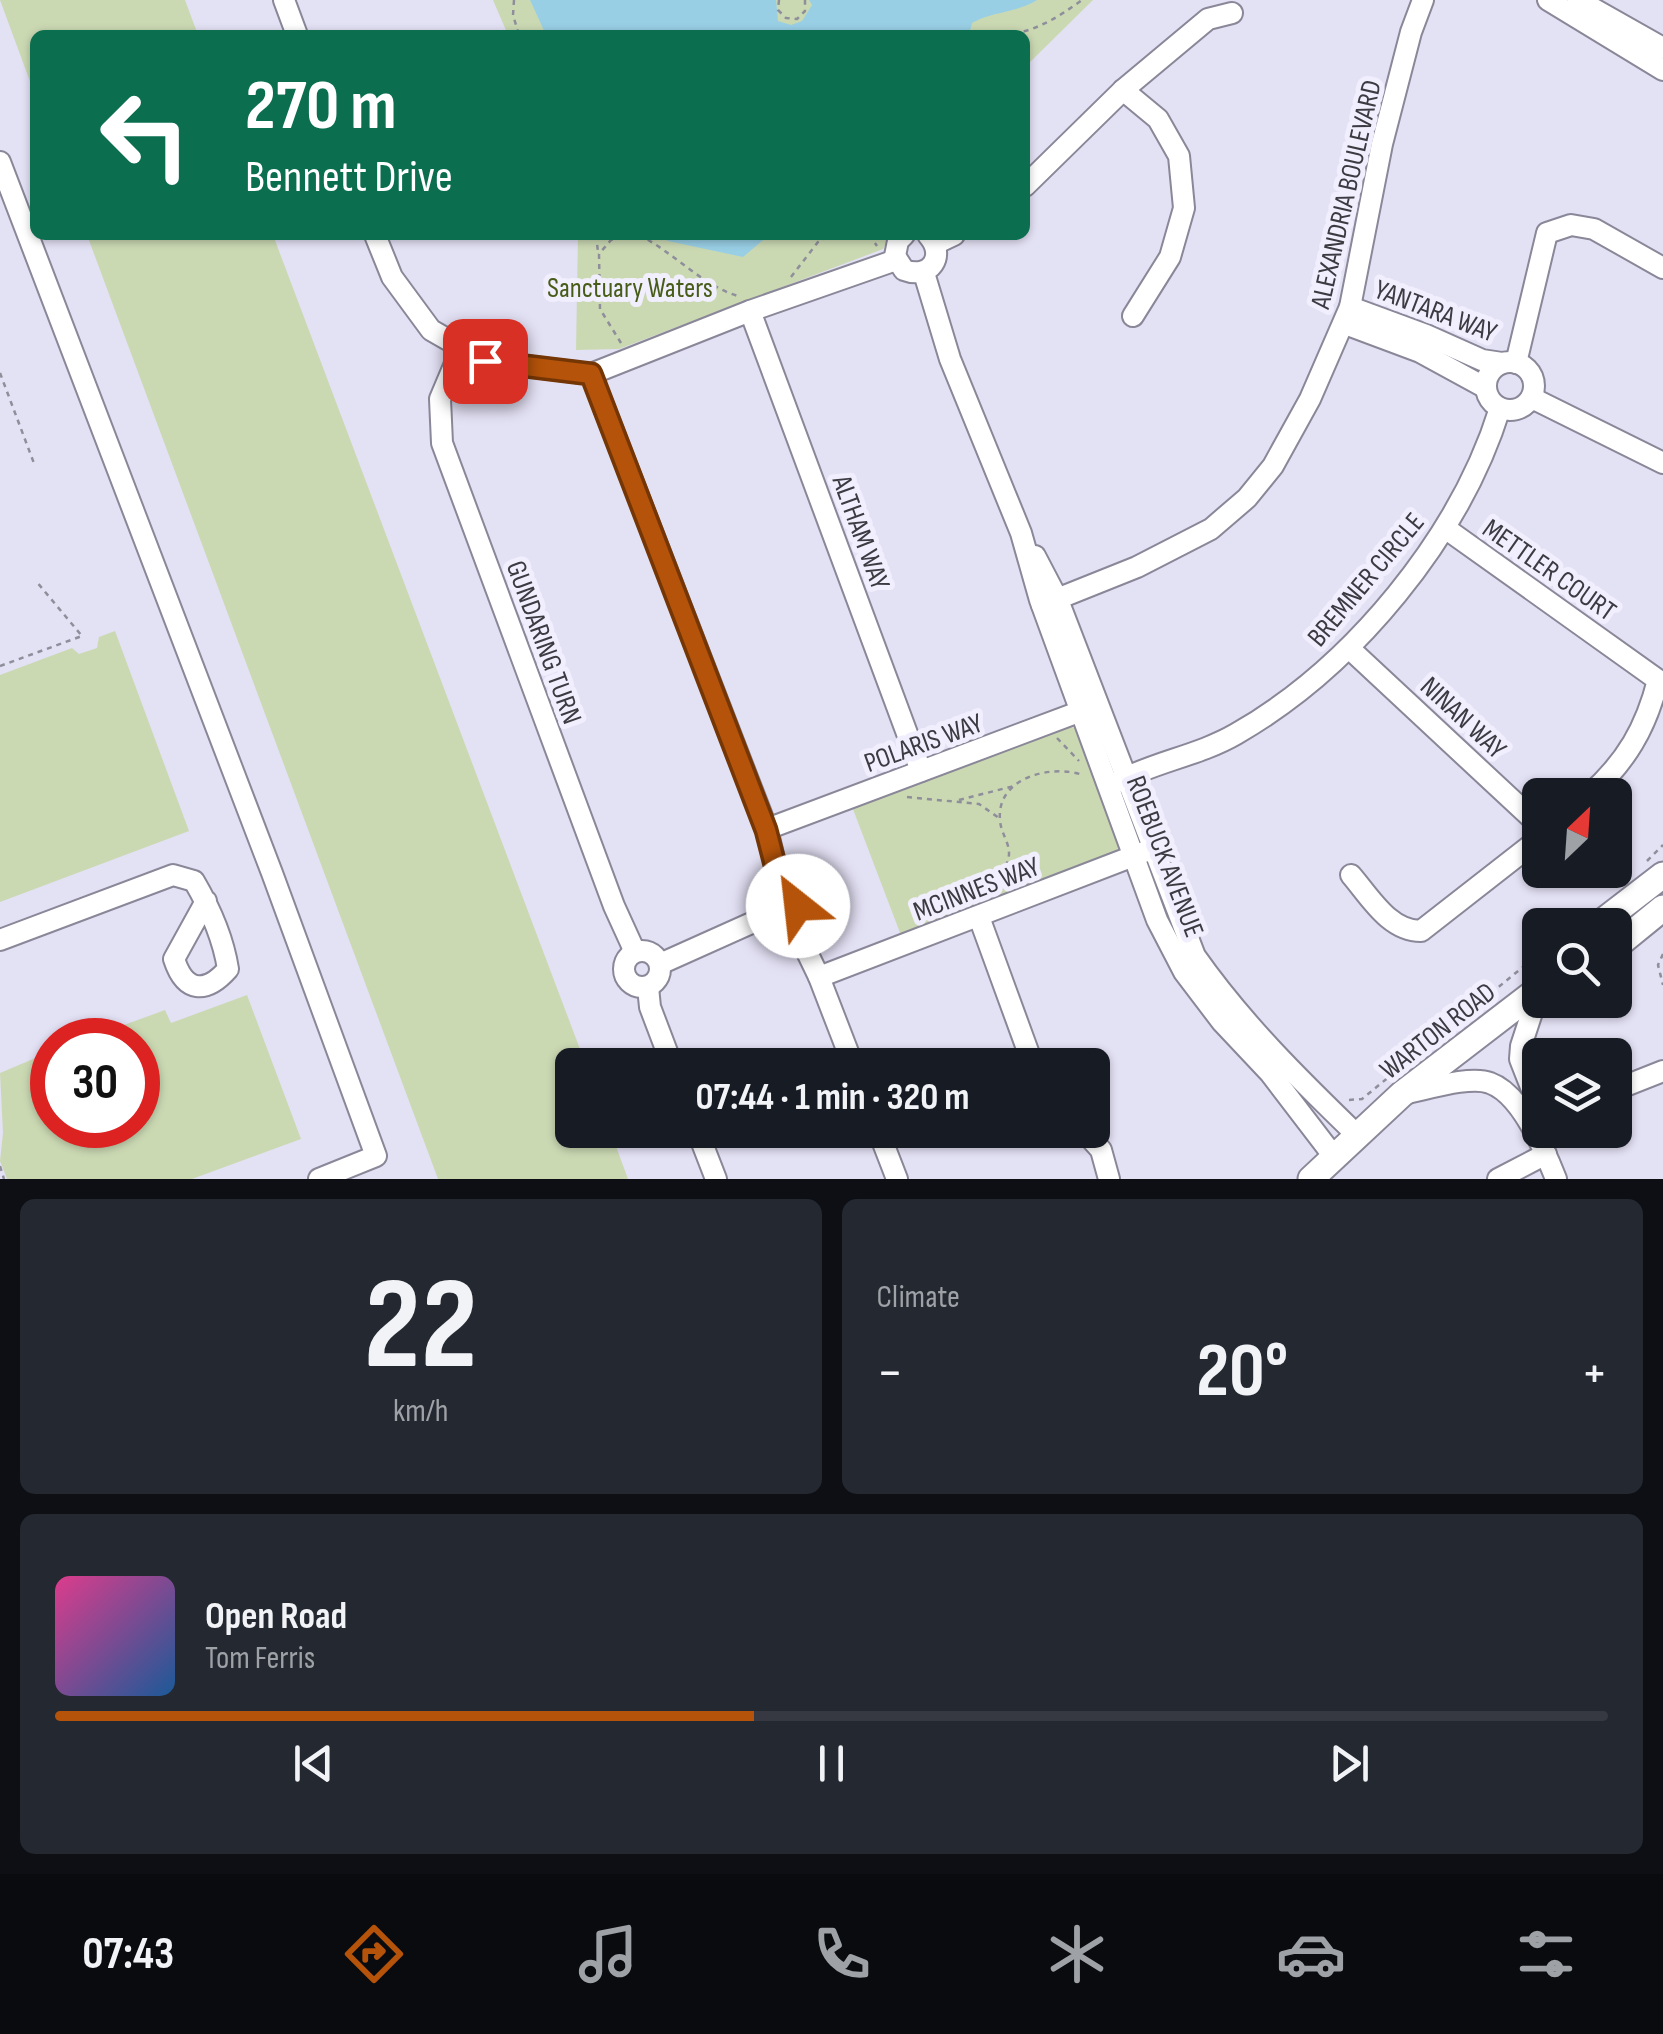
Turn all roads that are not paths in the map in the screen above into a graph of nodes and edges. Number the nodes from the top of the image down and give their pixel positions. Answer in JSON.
{"nodes":[{"id":1,"x":284,"y":0,"type":"edge"},
{"id":2,"x":1423,"y":2,"type":"edge"},
{"id":3,"x":1566,"y":3,"type":"edge"},
{"id":4,"x":1232,"y":12,"type":"dead end"},
{"id":5,"x":295,"y":30,"type":"edge"},
{"id":6,"x":1663,"y":48,"type":"edge"},
{"id":7,"x":1663,"y":70,"type":"edge"},
{"id":8,"x":1124,"y":90,"type":"junction"},
{"id":9,"x":0,"y":162,"type":"edge"},
{"id":10,"x":1030,"y":181,"type":"edge"},
{"id":11,"x":377,"y":240,"type":"edge"},
{"id":12,"x":901,"y":240,"type":"edge"},
{"id":13,"x":939,"y":240,"type":"edge"},
{"id":14,"x":896,"y":260,"type":"junction"},
{"id":15,"x":1663,"y":268,"type":"edge"},
{"id":16,"x":924,"y":273,"type":"junction"},
{"id":17,"x":747,"y":304,"type":"junction"},
{"id":18,"x":1347,"y":315,"type":"junction"},
{"id":19,"x":1133,"y":316,"type":"dead end"},
{"id":20,"x":462,"y":348,"type":"junction"},
{"id":21,"x":1509,"y":363,"type":"junction"},
{"id":22,"x":591,"y":374,"type":"junction"},
{"id":23,"x":1486,"y":388,"type":"junction"},
{"id":24,"x":1532,"y":398,"type":"junction"},
{"id":25,"x":1500,"y":408,"type":"junction"},
{"id":26,"x":1663,"y":462,"type":"edge"},
{"id":27,"x":1445,"y":528,"type":"junction"},
{"id":28,"x":1050,"y":602,"type":"junction"},
{"id":29,"x":1350,"y":649,"type":"junction"},
{"id":30,"x":1660,"y":672,"type":"edge"},
{"id":31,"x":1089,"y":708,"type":"junction"},
{"id":32,"x":922,"y":771,"type":"junction"},
{"id":33,"x":1608,"y":778,"type":"edge"},
{"id":34,"x":1109,"y":782,"type":"junction"},
{"id":35,"x":1522,"y":809,"type":"edge"},
{"id":36,"x":766,"y":830,"type":"junction"},
{"id":37,"x":1522,"y":852,"type":"edge"},
{"id":38,"x":1143,"y":853,"type":"junction"},
{"id":39,"x":1351,"y":875,"type":"dead end"},
{"id":40,"x":1663,"y":875,"type":"edge"},
{"id":41,"x":782,"y":892,"type":"junction"},
{"id":42,"x":206,"y":902,"type":"dead end"},
{"id":43,"x":1620,"y":908,"type":"edge"},
{"id":44,"x":1663,"y":908,"type":"edge"},
{"id":45,"x":767,"y":916,"type":"junction"},
{"id":46,"x":979,"y":916,"type":"junction"},
{"id":47,"x":792,"y":921,"type":"junction"},
{"id":48,"x":1632,"y":933,"type":"edge"},
{"id":49,"x":0,"y":940,"type":"edge"},
{"id":50,"x":635,"y":952,"type":"junction"},
{"id":51,"x":660,"y":964,"type":"junction"},
{"id":52,"x":819,"y":978,"type":"junction"},
{"id":53,"x":648,"y":986,"type":"junction"},
{"id":54,"x":1522,"y":1002,"type":"edge"},
{"id":55,"x":666,"y":1048,"type":"edge"},
{"id":56,"x":846,"y":1048,"type":"edge"},
{"id":57,"x":1027,"y":1048,"type":"edge"},
{"id":58,"x":1278,"y":1070,"type":"junction"},
{"id":59,"x":1663,"y":1071,"type":"edge"},
{"id":60,"x":1632,"y":1083,"type":"edge"},
{"id":61,"x":1402,"y":1094,"type":"junction"},
{"id":62,"x":1522,"y":1115,"type":"edge"},
{"id":63,"x":1353,"y":1124,"type":"junction"},
{"id":64,"x":704,"y":1148,"type":"edge"},
{"id":65,"x":885,"y":1148,"type":"edge"},
{"id":66,"x":1099,"y":1148,"type":"edge"},
{"id":67,"x":1535,"y":1148,"type":"edge"},
{"id":68,"x":1545,"y":1148,"type":"edge"},
{"id":69,"x":1331,"y":1151,"type":"junction"},
{"id":70,"x":319,"y":1179,"type":"edge"},
{"id":71,"x":716,"y":1179,"type":"edge"},
{"id":72,"x":897,"y":1179,"type":"edge"},
{"id":73,"x":1108,"y":1179,"type":"edge"},
{"id":74,"x":1289,"y":1179,"type":"edge"},
{"id":75,"x":1311,"y":1179,"type":"edge"},
{"id":76,"x":1498,"y":1179,"type":"edge"},
{"id":77,"x":1556,"y":1179,"type":"edge"}],
"edges":[{"from":1,"to":5,"type":"street"},
{"from":2,"to":18,"type":"street","name":"ALEXANDRIA BOULEVARD"},
{"from":3,"to":6,"type":"street"},
{"from":3,"to":7,"type":"street"},
{"from":4,"to":8,"type":"street"},
{"from":8,"to":10,"type":"street"},
{"from":8,"to":19,"type":"street"},
{"from":9,"to":70,"type":"street"},
{"from":11,"to":20,"type":"street"},
{"from":12,"to":14,"type":"street"},
{"from":13,"to":16,"type":"street"},
{"from":14,"to":16,"type":"street"},
{"from":14,"to":17,"type":"street"},
{"from":15,"to":21,"type":"street"},
{"from":16,"to":28,"type":"street","name":"ROEBUCK AVENUE"},
{"from":17,"to":22,"type":"street"},
{"from":17,"to":32,"type":"street","name":"ALTHAM WAY"},
{"from":18,"to":21,"type":"street","name":"YANTARA WAY"},
{"from":18,"to":23,"type":"street","name":"YANTARA WAY"},
{"from":18,"to":28,"type":"street","name":"ALEXANDRIA BOULEVARD"},
{"from":20,"to":22,"type":"street"},
{"from":20,"to":50,"type":"street","name":"GUNDARING TURN"},
{"from":21,"to":23,"type":"street"},
{"from":21,"to":24,"type":"street"},
{"from":22,"to":36,"type":"street"},
{"from":23,"to":25,"type":"street"},
{"from":24,"to":25,"type":"street"},
{"from":24,"to":26,"type":"street"},
{"from":25,"to":27,"type":"street","name":"BREMNER CIRCLE"},
{"from":27,"to":29,"type":"street","name":"BREMNER CIRCLE"},
{"from":27,"to":30,"type":"street","name":"METTLER COURT"},
{"from":28,"to":31,"type":"street","name":"ROEBUCK AVENUE"},
{"from":29,"to":34,"type":"street","name":"BREMNER CIRCLE"},
{"from":29,"to":35,"type":"street","name":"NINAN WAY"},
{"from":30,"to":33,"type":"street","name":"METTLER COURT"},
{"from":31,"to":32,"type":"street","name":"POLARIS WAY"},
{"from":31,"to":34,"type":"street","name":"ROEBUCK AVENUE"},
{"from":32,"to":36,"type":"street","name":"POLARIS WAY"},
{"from":34,"to":38,"type":"street","name":"ROEBUCK AVENUE"},
{"from":36,"to":41,"type":"street"},
{"from":37,"to":39,"type":"street"},
{"from":38,"to":46,"type":"street","name":"MCINNES WAY"},
{"from":38,"to":58,"type":"street","name":"ROEBUCK AVENUE"},
{"from":40,"to":43,"type":"main road"},
{"from":41,"to":45,"type":"street"},
{"from":41,"to":47,"type":"street"},
{"from":42,"to":49,"type":"street"},
{"from":44,"to":48,"type":"main road"},
{"from":45,"to":47,"type":"street"},
{"from":45,"to":51,"type":"street"},
{"from":46,"to":52,"type":"street","name":"MCINNES WAY"},
{"from":46,"to":57,"type":"street"},
{"from":47,"to":52,"type":"street"},
{"from":50,"to":51,"type":"street"},
{"from":50,"to":53,"type":"street","name":"GUNDARING TURN"},
{"from":51,"to":53,"type":"street"},
{"from":52,"to":56,"type":"street"},
{"from":53,"to":55,"type":"street","name":"GUNDARING TURN"},
{"from":54,"to":61,"type":"main road","name":"WARTON ROAD"},
{"from":58,"to":63,"type":"street","name":"ROEBUCK AVENUE"},
{"from":58,"to":69,"type":"street","name":"ROEBUCK AVENUE"},
{"from":59,"to":60,"type":"street"},
{"from":61,"to":62,"type":"street"},
{"from":61,"to":63,"type":"main road","name":"WARTON ROAD"},
{"from":63,"to":69,"type":"main road","name":"WARTON ROAD"},
{"from":64,"to":71,"type":"street"},
{"from":65,"to":72,"type":"street"},
{"from":66,"to":73,"type":"street"},
{"from":67,"to":76,"type":"street"},
{"from":68,"to":77,"type":"street"},
{"from":69,"to":74,"type":"main road","name":"WARTON ROAD"},
{"from":69,"to":75,"type":"main road","name":"WARTON ROAD"}]}
